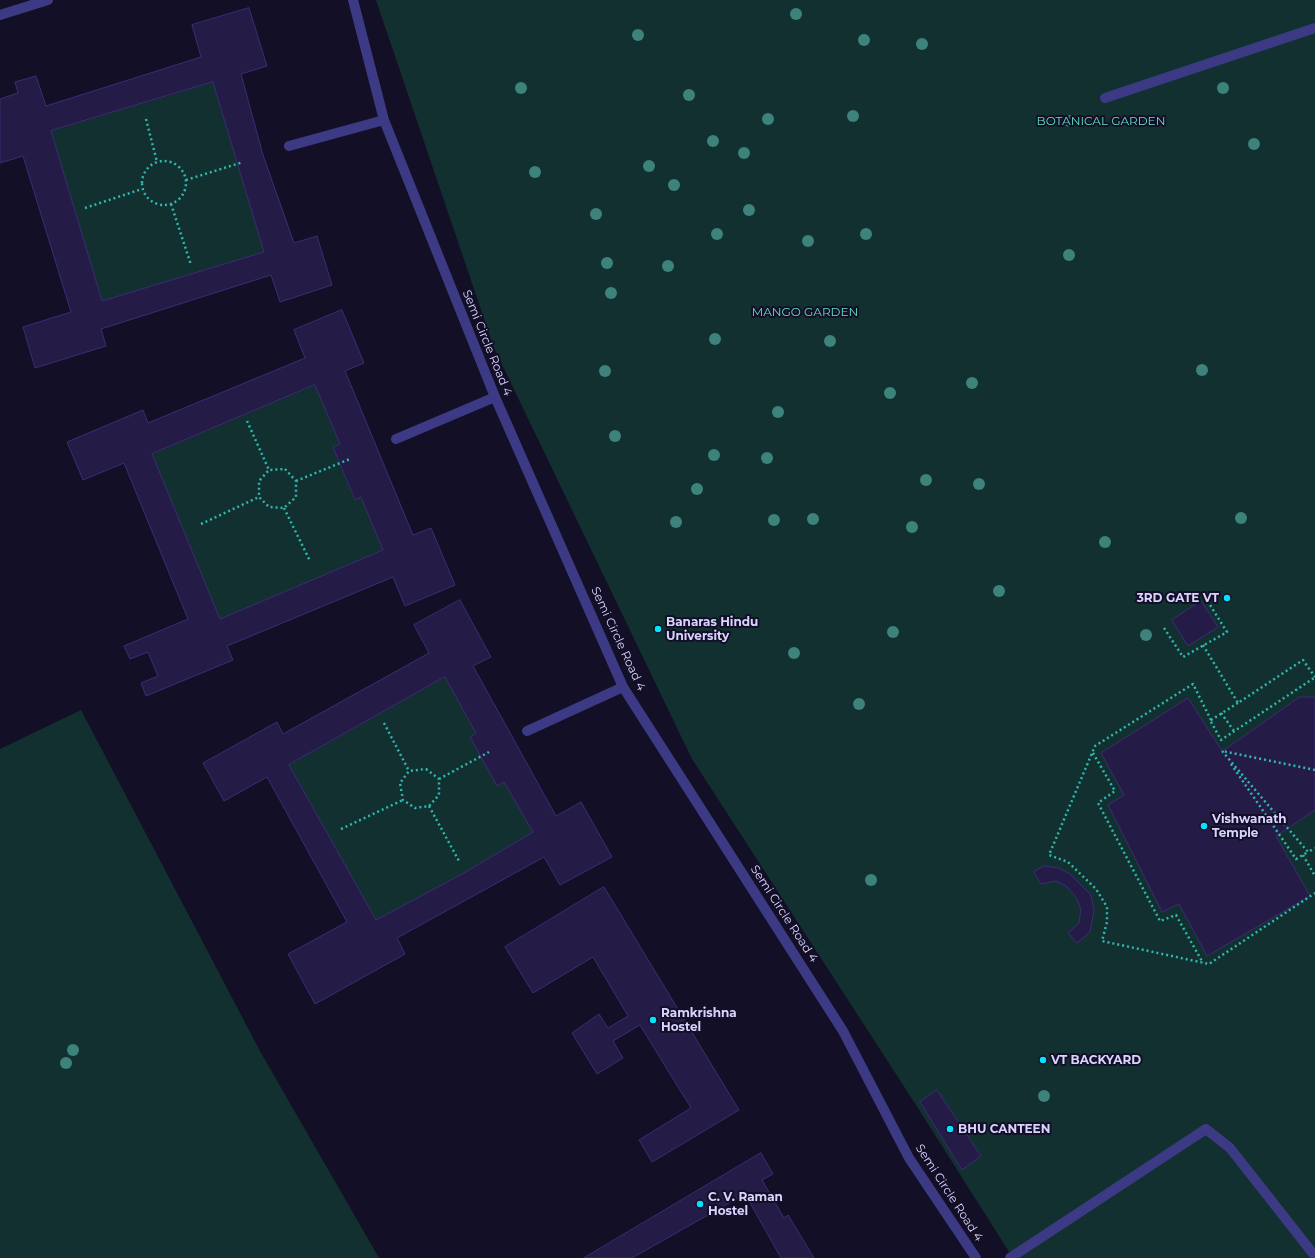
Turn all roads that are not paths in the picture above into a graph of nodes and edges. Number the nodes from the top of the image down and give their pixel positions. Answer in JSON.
{"nodes":[{"id":1,"x":48,"y":0,"type":"edge"},
{"id":2,"x":353,"y":0,"type":"edge"},
{"id":3,"x":0,"y":15,"type":"edge"},
{"id":4,"x":1315,"y":28,"type":"edge"},
{"id":5,"x":1105,"y":98,"type":"dead end"},
{"id":6,"x":384,"y":120,"type":"junction"},
{"id":7,"x":289,"y":146,"type":"dead end"},
{"id":8,"x":495,"y":398,"type":"junction"},
{"id":9,"x":396,"y":439,"type":"dead end"},
{"id":10,"x":623,"y":687,"type":"junction"},
{"id":11,"x":527,"y":731,"type":"dead end"},
{"id":12,"x":1315,"y":1256,"type":"edge"},
{"id":13,"x":976,"y":1258,"type":"edge"},
{"id":14,"x":1010,"y":1258,"type":"edge"}],
"edges":[{"from":1,"to":3,"type":"lane"},
{"from":2,"to":6,"type":"lane","name":"Semi Circle Road 4"},
{"from":4,"to":5,"type":"lane"},
{"from":6,"to":7,"type":"lane"},
{"from":6,"to":8,"type":"lane","name":"Semi Circle Road 4"},
{"from":8,"to":9,"type":"lane"},
{"from":8,"to":10,"type":"lane","name":"Semi Circle Road 4"},
{"from":10,"to":11,"type":"lane"},
{"from":10,"to":13,"type":"lane","name":"Semi Circle Road 4"},
{"from":12,"to":14,"type":"lane"}]}
